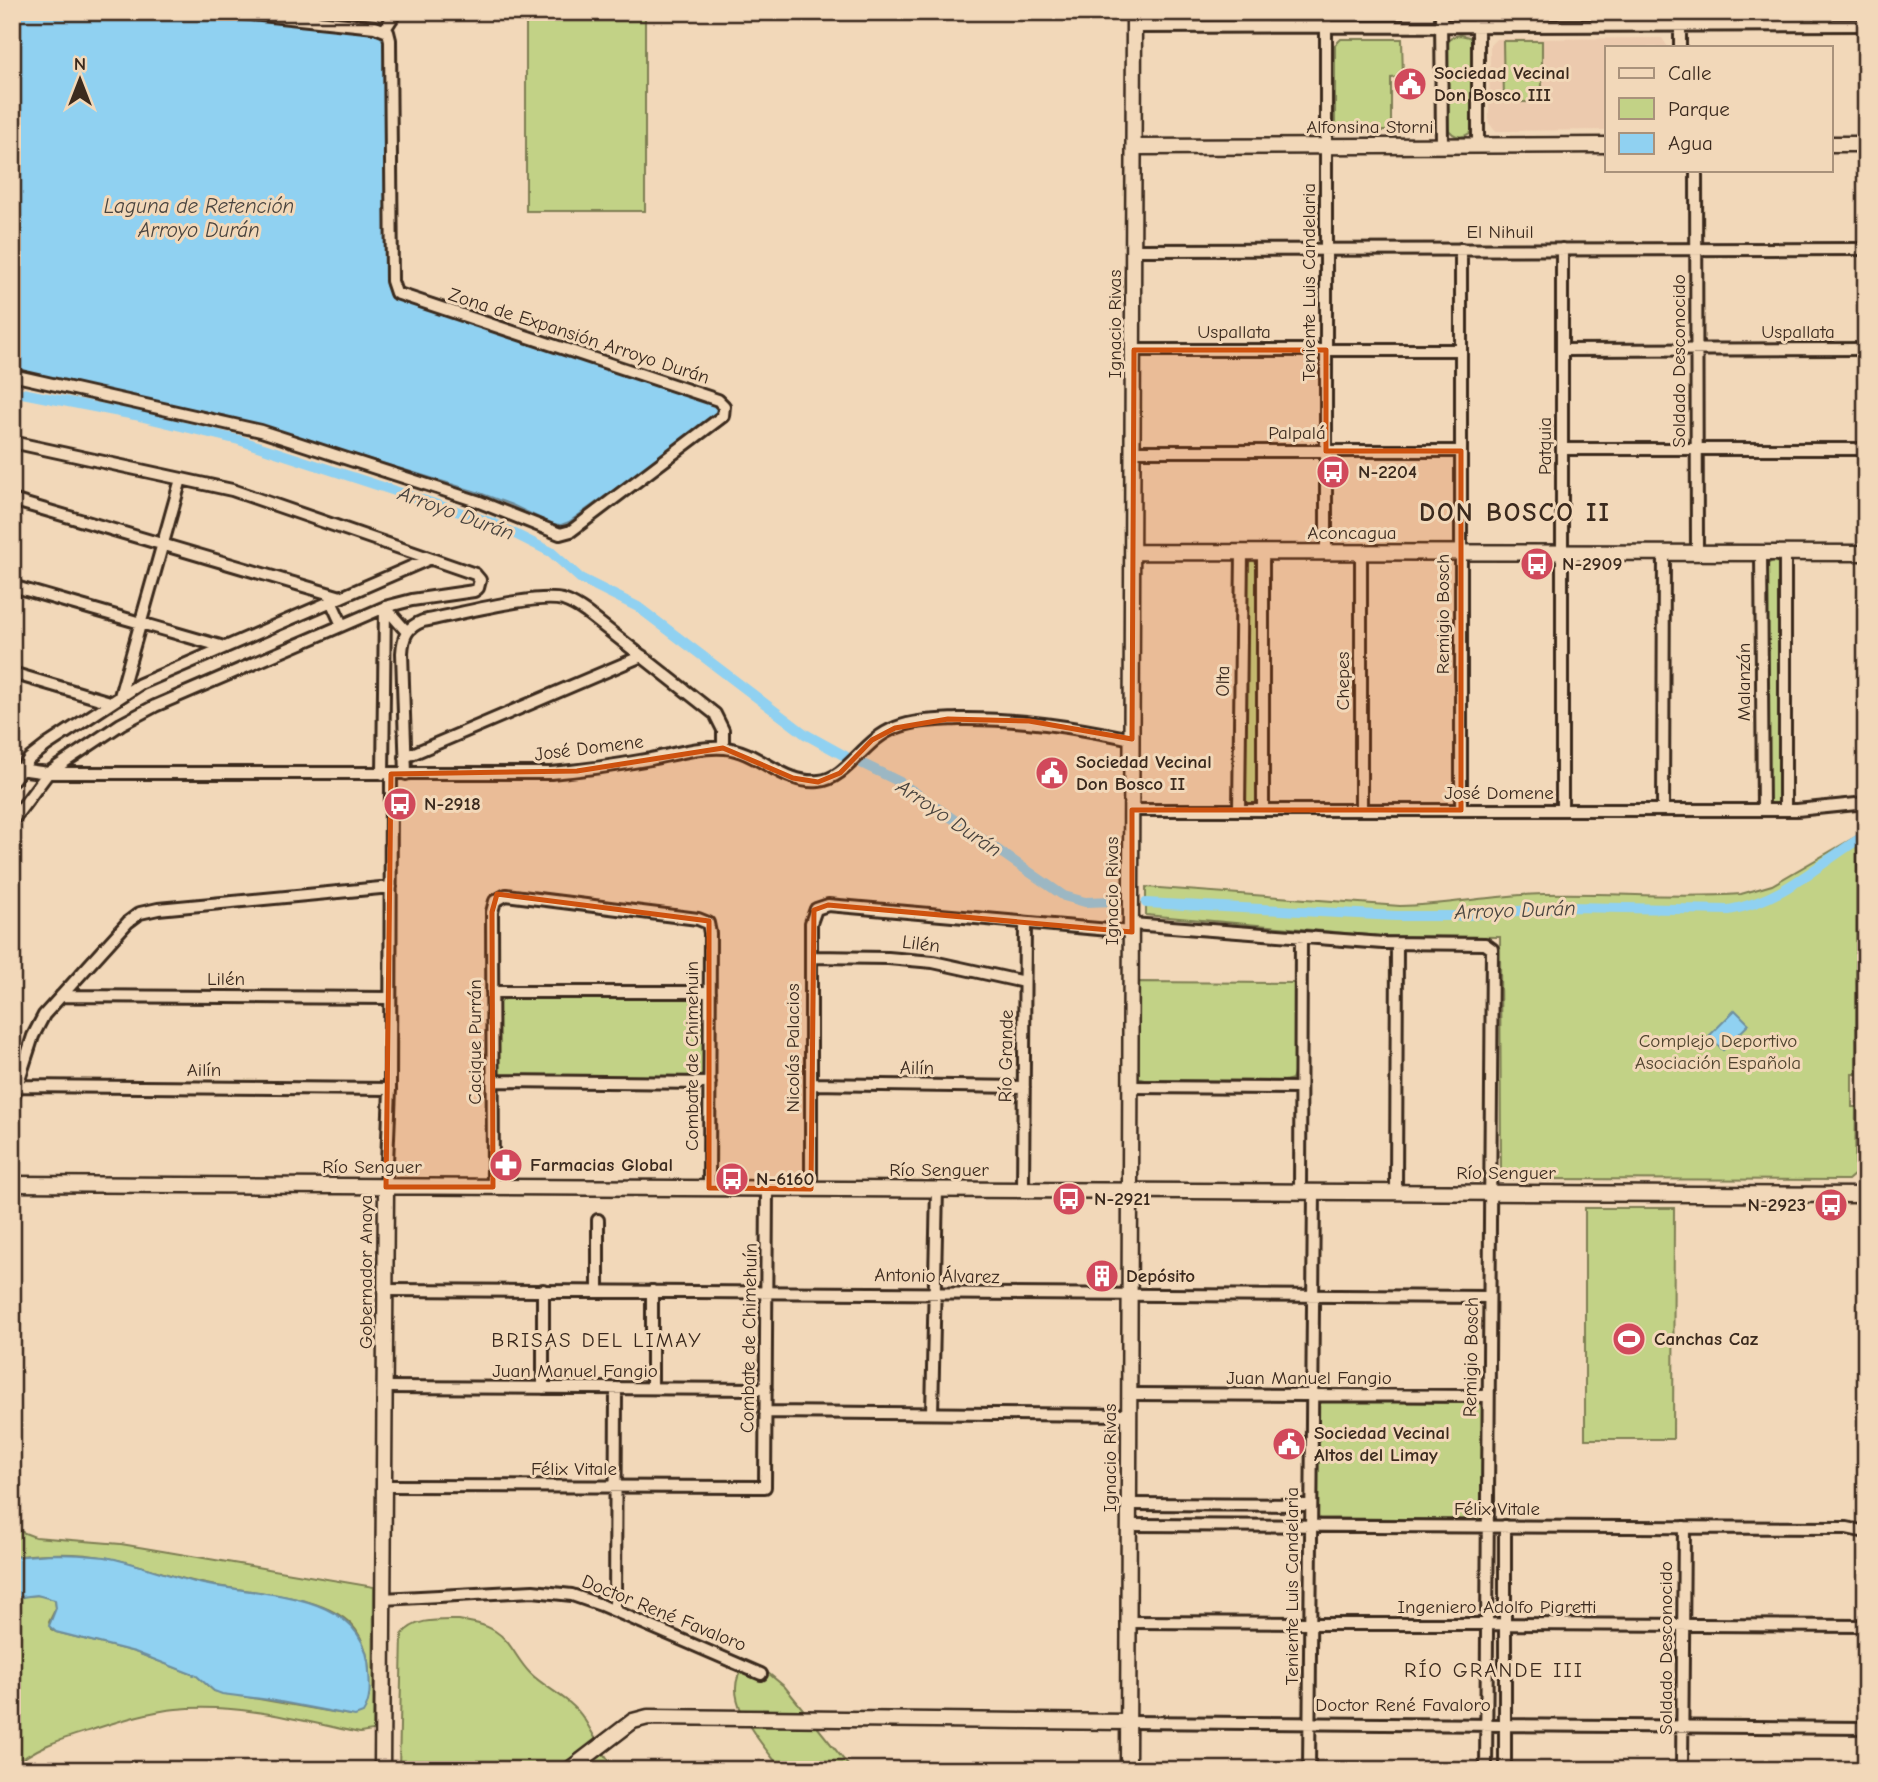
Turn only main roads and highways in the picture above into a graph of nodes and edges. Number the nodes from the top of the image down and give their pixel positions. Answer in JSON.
{"nodes":[{"id":1,"x":1134,"y":20,"type":"edge"},
{"id":2,"x":1866,"y":144,"type":"edge"},
{"id":3,"x":1605,"y":145,"type":"edge"},
{"id":4,"x":1832,"y":145,"type":"edge"},
{"id":5,"x":1134,"y":147,"type":"junction"},
{"id":6,"x":1133,"y":552,"type":"junction"},
{"id":7,"x":1866,"y":553,"type":"edge"},
{"id":8,"x":12,"y":1184,"type":"edge"},
{"id":9,"x":386,"y":1187,"type":"junction"},
{"id":10,"x":1129,"y":1190,"type":"junction"},
{"id":11,"x":1866,"y":1195,"type":"edge"},
{"id":12,"x":1128,"y":1722,"type":"junction"},
{"id":13,"x":382,"y":1770,"type":"edge"},
{"id":14,"x":569,"y":1770,"type":"edge"},
{"id":15,"x":1128,"y":1770,"type":"edge"}],
"edges":[{"from":1,"to":5,"type":"main road","name":"Ignacio Rivas"},
{"from":2,"to":4,"type":"main road"},
{"from":3,"to":5,"type":"main road","name":"Alfonsina Storni"},
{"from":5,"to":6,"type":"main road","name":"Ignacio Rivas"},
{"from":6,"to":7,"type":"main road","name":"Aconcagua"},
{"from":6,"to":10,"type":"main road","name":"Ignacio Rivas"},
{"from":8,"to":9,"type":"main road","name":"Río Senguer"},
{"from":9,"to":10,"type":"main road","name":"Río Senguer"},
{"from":9,"to":13,"type":"main road","name":"Gobernador Anaya"},
{"from":10,"to":11,"type":"main road","name":"Río Senguer"},
{"from":10,"to":12,"type":"main road","name":"Ignacio Rivas"},
{"from":12,"to":14,"type":"main road","name":"Doctor René Favaloro"},
{"from":12,"to":15,"type":"main road","name":"Ignacio Rivas"}]}
